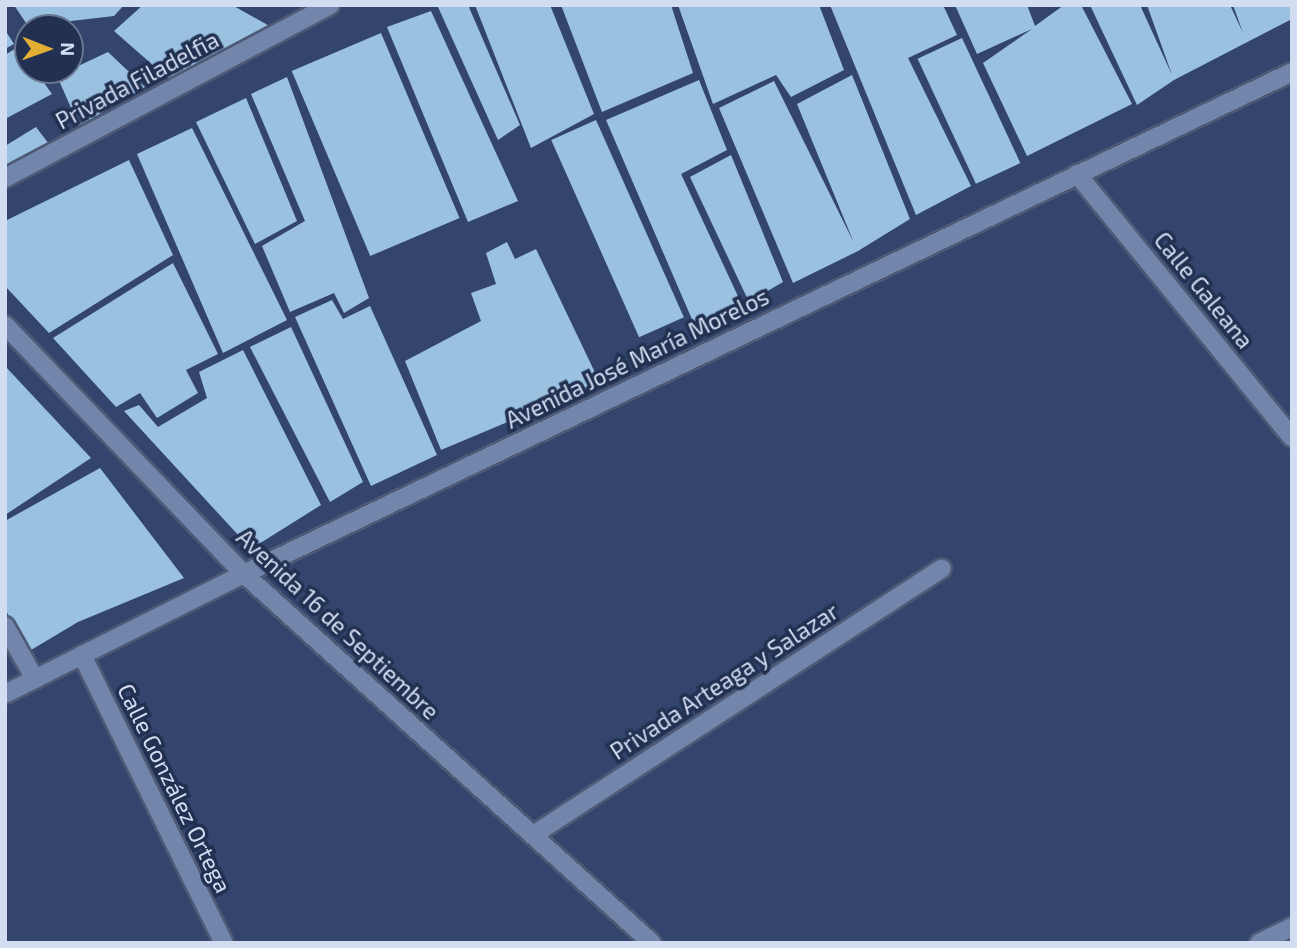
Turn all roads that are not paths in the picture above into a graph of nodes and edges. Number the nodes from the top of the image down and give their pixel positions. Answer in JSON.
{"nodes":[{"id":1,"x":328,"y":6,"type":"edge"},
{"id":2,"x":1292,"y":72,"type":"edge"},
{"id":3,"x":1077,"y":174,"type":"junction"},
{"id":4,"x":5,"y":178,"type":"edge"},
{"id":5,"x":5,"y":325,"type":"edge"},
{"id":6,"x":1292,"y":438,"type":"edge"},
{"id":7,"x":942,"y":568,"type":"dead end"},
{"id":8,"x":244,"y":574,"type":"junction"},
{"id":9,"x":5,"y":626,"type":"edge"},
{"id":10,"x":82,"y":655,"type":"junction"},
{"id":11,"x":35,"y":679,"type":"junction"},
{"id":12,"x":5,"y":694,"type":"edge"},
{"id":13,"x":533,"y":835,"type":"junction"},
{"id":14,"x":1292,"y":927,"type":"edge"},
{"id":15,"x":224,"y":943,"type":"edge"},
{"id":16,"x":652,"y":943,"type":"edge"},
{"id":17,"x":1259,"y":943,"type":"edge"}],
"edges":[{"from":1,"to":4,"type":"street","name":"Privada Filadelfia"},
{"from":2,"to":3,"type":"street","name":"Avenida José María Morelos"},
{"from":3,"to":6,"type":"street","name":"Calle Galeana"},
{"from":3,"to":8,"type":"street","name":"Avenida José María Morelos"},
{"from":5,"to":8,"type":"street","name":"Avenida 16 de Septiembre"},
{"from":7,"to":13,"type":"street","name":"Privada Arteaga y Salazar"},
{"from":8,"to":10,"type":"street","name":"Avenida José María Morelos"},
{"from":8,"to":13,"type":"street","name":"Avenida 16 de Septiembre"},
{"from":9,"to":11,"type":"street"},
{"from":10,"to":11,"type":"street","name":"Avenida José María Morelos"},
{"from":10,"to":15,"type":"street","name":"Calle González Ortega"},
{"from":11,"to":12,"type":"street","name":"Avenida José María Morelos"},
{"from":13,"to":16,"type":"street","name":"Avenida 16 de Septiembre"},
{"from":14,"to":17,"type":"street"}]}
